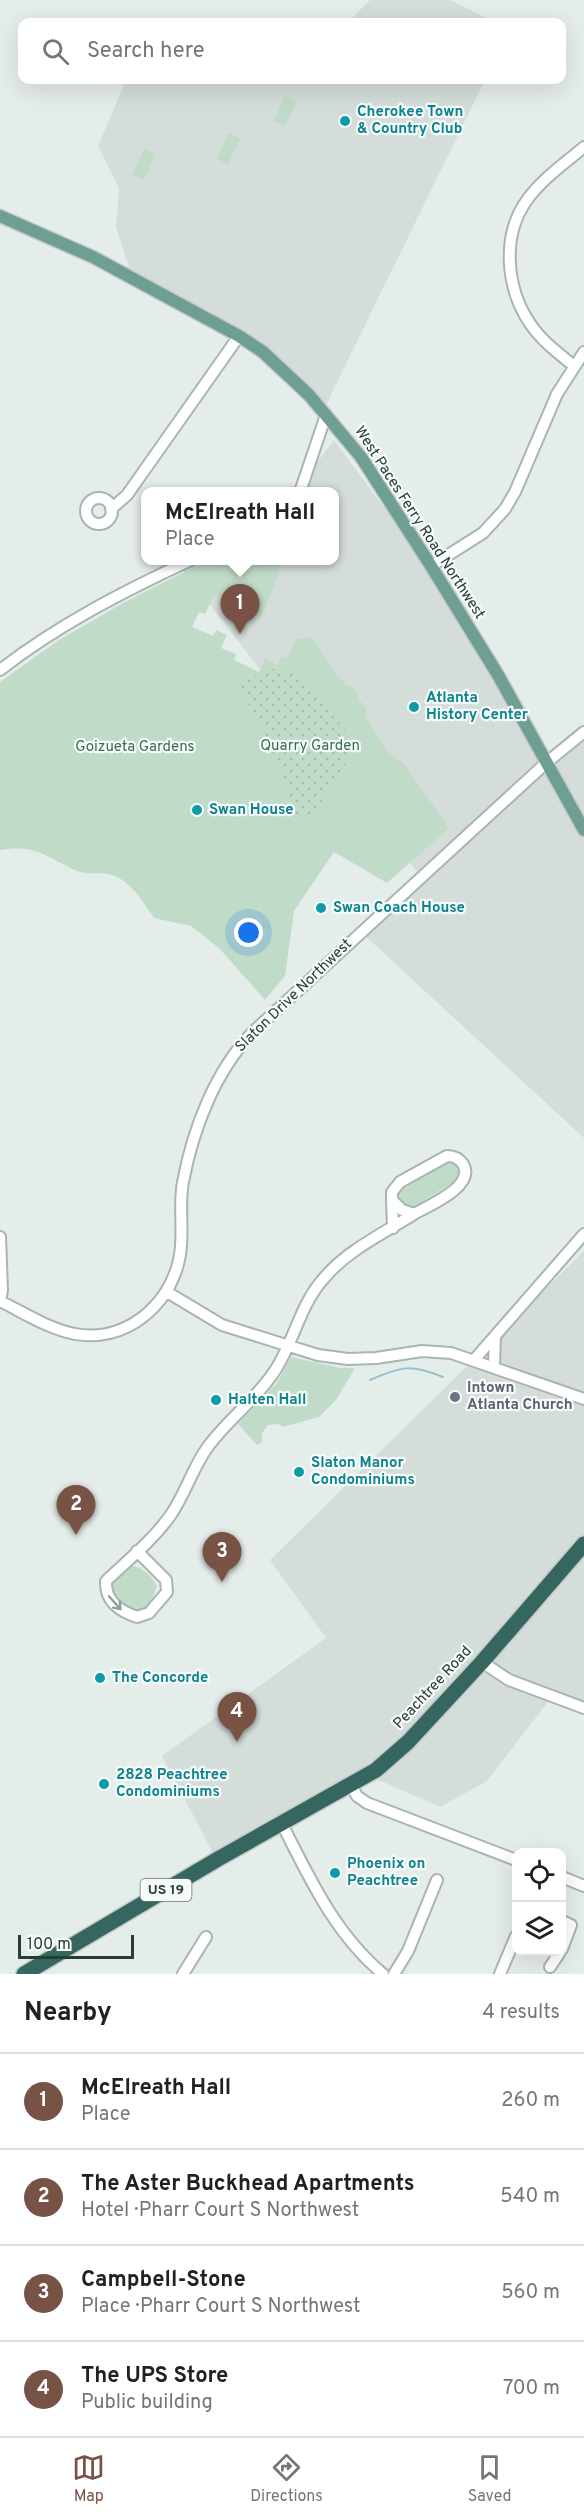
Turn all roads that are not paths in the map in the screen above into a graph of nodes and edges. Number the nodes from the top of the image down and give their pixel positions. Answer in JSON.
{"nodes":[{"id":1,"x":584,"y":147,"type":"edge"},
{"id":2,"x":0,"y":216,"type":"edge"},
{"id":3,"x":239,"y":336,"type":"junction"},
{"id":4,"x":584,"y":352,"type":"edge"},
{"id":5,"x":574,"y":366,"type":"junction"},
{"id":6,"x":326,"y":415,"type":"junction"},
{"id":7,"x":302,"y":487,"type":"edge"},
{"id":8,"x":111,"y":509,"type":"dead end"},
{"id":9,"x":182,"y":565,"type":"edge"},
{"id":10,"x":431,"y":566,"type":"junction"},
{"id":11,"x":0,"y":670,"type":"edge"},
{"id":12,"x":584,"y":732,"type":"edge"},
{"id":13,"x":546,"y":763,"type":"junction"},
{"id":14,"x":584,"y":830,"type":"edge"},
{"id":15,"x":392,"y":1200,"type":"junction"},
{"id":16,"x":414,"y":1214,"type":"junction"},
{"id":17,"x":393,"y":1228,"type":"junction"},
{"id":18,"x":584,"y":1234,"type":"edge"},
{"id":19,"x":0,"y":1237,"type":"edge"},
{"id":20,"x":167,"y":1293,"type":"junction"},
{"id":21,"x":0,"y":1302,"type":"edge"},
{"id":22,"x":495,"y":1337,"type":"junction"},
{"id":23,"x":287,"y":1346,"type":"junction"},
{"id":24,"x":474,"y":1360,"type":"junction"},
{"id":25,"x":494,"y":1367,"type":"junction"},
{"id":26,"x":584,"y":1399,"type":"edge"},
{"id":27,"x":584,"y":1544,"type":"edge"},
{"id":28,"x":137,"y":1551,"type":"junction"},
{"id":29,"x":482,"y":1662,"type":"junction"},
{"id":30,"x":584,"y":1708,"type":"edge"},
{"id":31,"x":351,"y":1785,"type":"junction"},
{"id":32,"x":282,"y":1824,"type":"junction"},
{"id":33,"x":512,"y":1858,"type":"edge"},
{"id":34,"x":566,"y":1879,"type":"edge"},
{"id":35,"x":437,"y":1880,"type":"dead end"},
{"id":36,"x":584,"y":1886,"type":"edge"},
{"id":37,"x":566,"y":1924,"type":"edge"},
{"id":38,"x":206,"y":1938,"type":"dead end"},
{"id":39,"x":566,"y":1938,"type":"edge"},
{"id":40,"x":512,"y":1946,"type":"edge"},
{"id":41,"x":557,"y":1956,"type":"edge"},
{"id":42,"x":550,"y":1967,"type":"dead end"},
{"id":43,"x":34,"y":1972,"type":"edge"},
{"id":44,"x":183,"y":1974,"type":"edge"},
{"id":45,"x":383,"y":1974,"type":"edge"},
{"id":46,"x":394,"y":1974,"type":"edge"},
{"id":47,"x":500,"y":1974,"type":"edge"}],
"edges":[{"from":1,"to":5,"type":"street"},
{"from":2,"to":3,"type":"main road","name":"West Paces Ferry Road Northwest"},
{"from":3,"to":6,"type":"main road","name":"West Paces Ferry Road Northwest"},
{"from":3,"to":8,"type":"street"},
{"from":4,"to":5,"type":"street"},
{"from":5,"to":10,"type":"street"},
{"from":6,"to":7,"type":"street"},
{"from":6,"to":10,"type":"main road","name":"West Paces Ferry Road Northwest"},
{"from":9,"to":11,"type":"street"},
{"from":10,"to":13,"type":"main road","name":"West Paces Ferry Road Northwest"},
{"from":12,"to":13,"type":"street","name":"Slaton Drive Northwest"},
{"from":13,"to":14,"type":"main road","name":"West Paces Ferry Road Northwest"},
{"from":13,"to":20,"type":"street","name":"Slaton Drive Northwest"},
{"from":15,"to":16,"type":"street"},
{"from":15,"to":16,"type":"street"},
{"from":15,"to":17,"type":"street"},
{"from":16,"to":17,"type":"street"},
{"from":17,"to":23,"type":"street"},
{"from":18,"to":22,"type":"street"},
{"from":19,"to":21,"type":"street"},
{"from":20,"to":21,"type":"street","name":"Slaton Drive Northwest"},
{"from":20,"to":23,"type":"street"},
{"from":22,"to":24,"type":"street"},
{"from":22,"to":25,"type":"street"},
{"from":23,"to":24,"type":"street"},
{"from":23,"to":28,"type":"street"},
{"from":24,"to":25,"type":"street"},
{"from":25,"to":26,"type":"street"},
{"from":27,"to":29,"type":"highway","name":"Peachtree Road","number":"US 19"},
{"from":28,"to":28,"type":"street","one_way":true},
{"from":29,"to":30,"type":"street"},
{"from":29,"to":31,"type":"highway","name":"Peachtree Road","number":"US 19"},
{"from":31,"to":32,"type":"highway","name":"Peachtree Road","number":"US 19"},
{"from":31,"to":33,"type":"street"},
{"from":32,"to":43,"type":"highway","number":"US 19"},
{"from":32,"to":45,"type":"street"},
{"from":34,"to":36,"type":"street"},
{"from":35,"to":46,"type":"street"},
{"from":37,"to":39,"type":"street"},
{"from":38,"to":44,"type":"street"},
{"from":40,"to":47,"type":"street"},
{"from":41,"to":42,"type":"street"}]}
